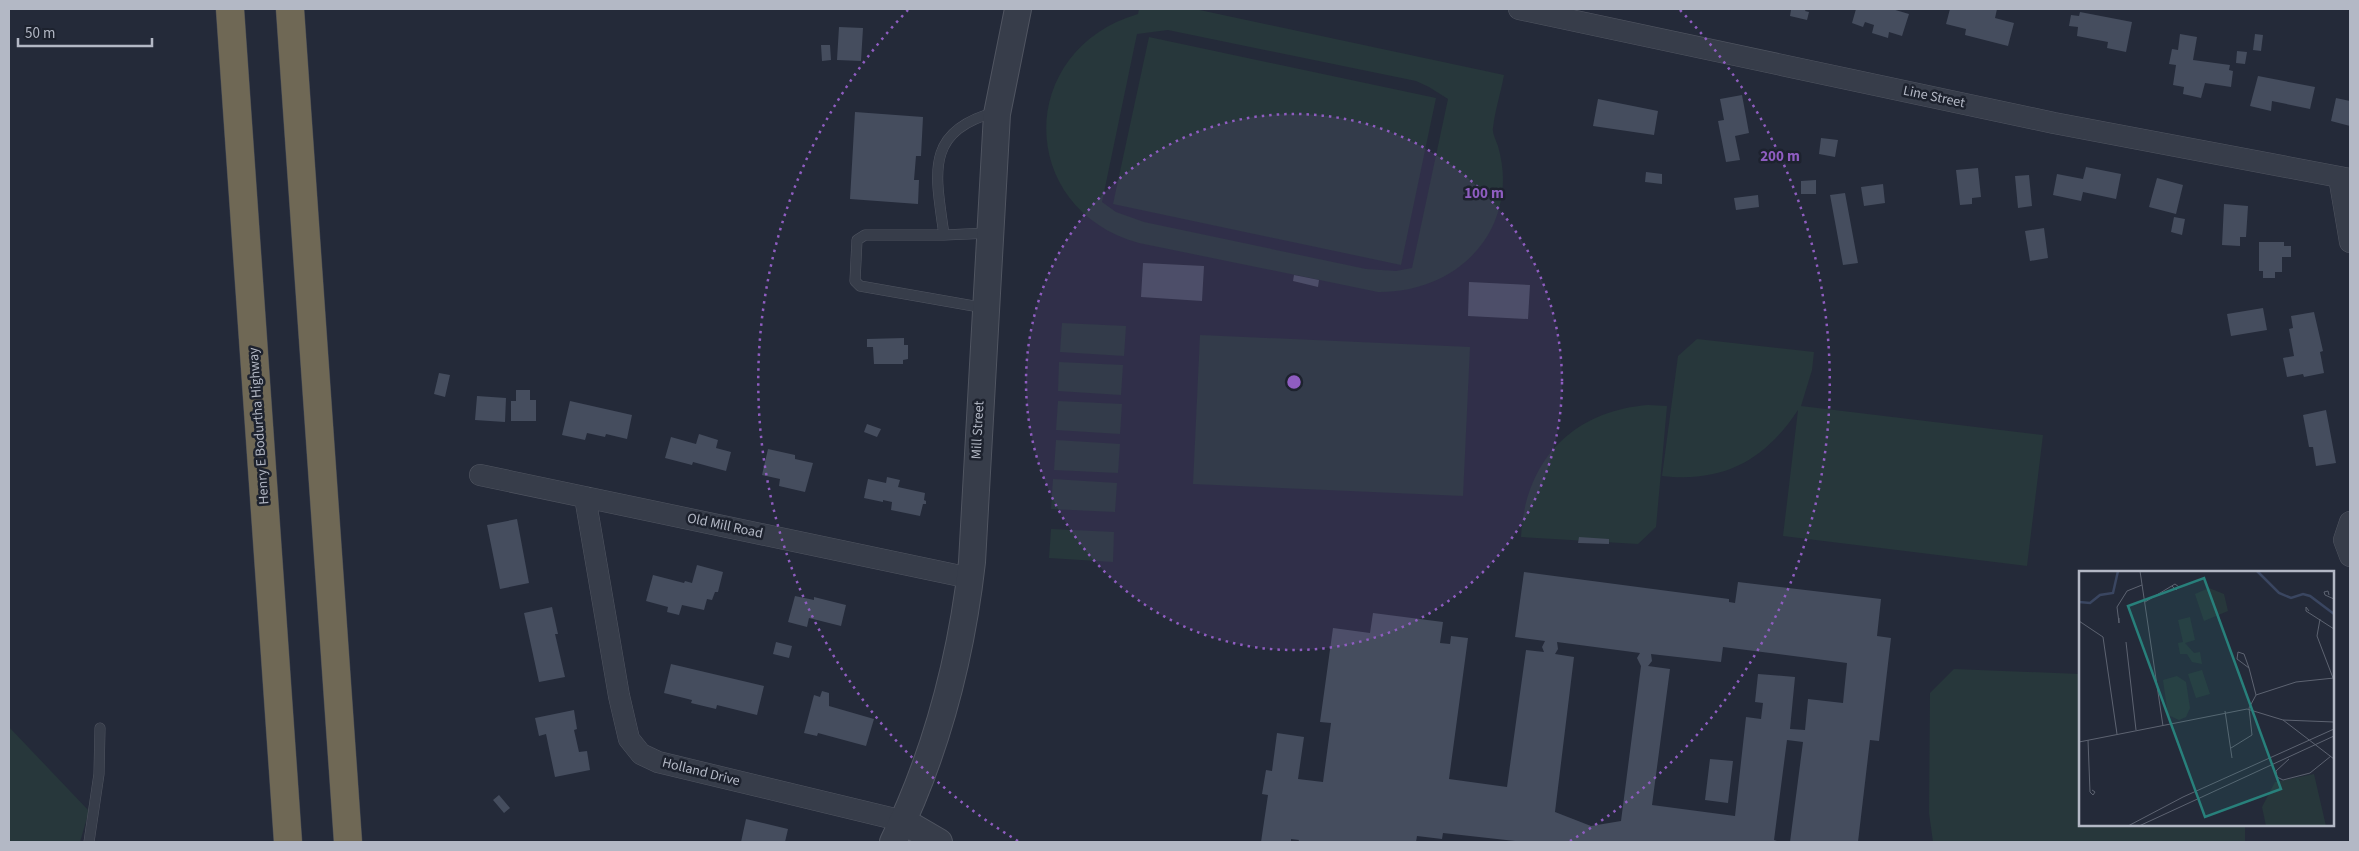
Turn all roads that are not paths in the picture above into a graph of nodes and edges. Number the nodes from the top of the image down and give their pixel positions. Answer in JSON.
{"nodes":[{"id":1,"x":230,"y":9,"type":"edge"},
{"id":2,"x":290,"y":9,"type":"edge"},
{"id":3,"x":1018,"y":9,"type":"edge"},
{"id":4,"x":1519,"y":9,"type":"edge"},
{"id":5,"x":997,"y":111,"type":"junction"},
{"id":6,"x":2345,"y":178,"type":"edge"},
{"id":7,"x":989,"y":233,"type":"junction"},
{"id":8,"x":944,"y":235,"type":"junction"},
{"id":9,"x":2350,"y":242,"type":"edge"},
{"id":10,"x":986,"y":308,"type":"junction"},
{"id":11,"x":480,"y":475,"type":"dead end"},
{"id":12,"x":585,"y":497,"type":"junction"},
{"id":13,"x":2350,"y":522,"type":"edge"},
{"id":14,"x":2350,"y":556,"type":"edge"},
{"id":15,"x":970,"y":578,"type":"junction"},
{"id":16,"x":100,"y":728,"type":"dead end"},
{"id":17,"x":898,"y":832,"type":"edge"},
{"id":18,"x":89,"y":842,"type":"edge"},
{"id":19,"x":288,"y":842,"type":"edge"},
{"id":20,"x":348,"y":842,"type":"edge"},
{"id":21,"x":939,"y":842,"type":"edge"}],
"edges":[{"from":1,"to":19,"type":"highway","name":"Henry E Bodurtha Highway"},
{"from":2,"to":20,"type":"highway"},
{"from":3,"to":5,"type":"street","name":"Mill Street"},
{"from":4,"to":6,"type":"street","name":"Line Street"},
{"from":5,"to":7,"type":"street","name":"Mill Street"},
{"from":5,"to":8,"type":"lane"},
{"from":6,"to":9,"type":"street"},
{"from":7,"to":8,"type":"lane"},
{"from":7,"to":10,"type":"street","name":"Mill Street"},
{"from":8,"to":10,"type":"lane"},
{"from":10,"to":15,"type":"street","name":"Mill Street"},
{"from":11,"to":12,"type":"street","name":"Old Mill Road"},
{"from":12,"to":15,"type":"street","name":"Old Mill Road"},
{"from":12,"to":17,"type":"street","name":"Holland Drive"},
{"from":13,"to":14,"type":"street"},
{"from":15,"to":17,"type":"street","name":"Mill Street"},
{"from":16,"to":18,"type":"lane"},
{"from":17,"to":21,"type":"street"}]}
